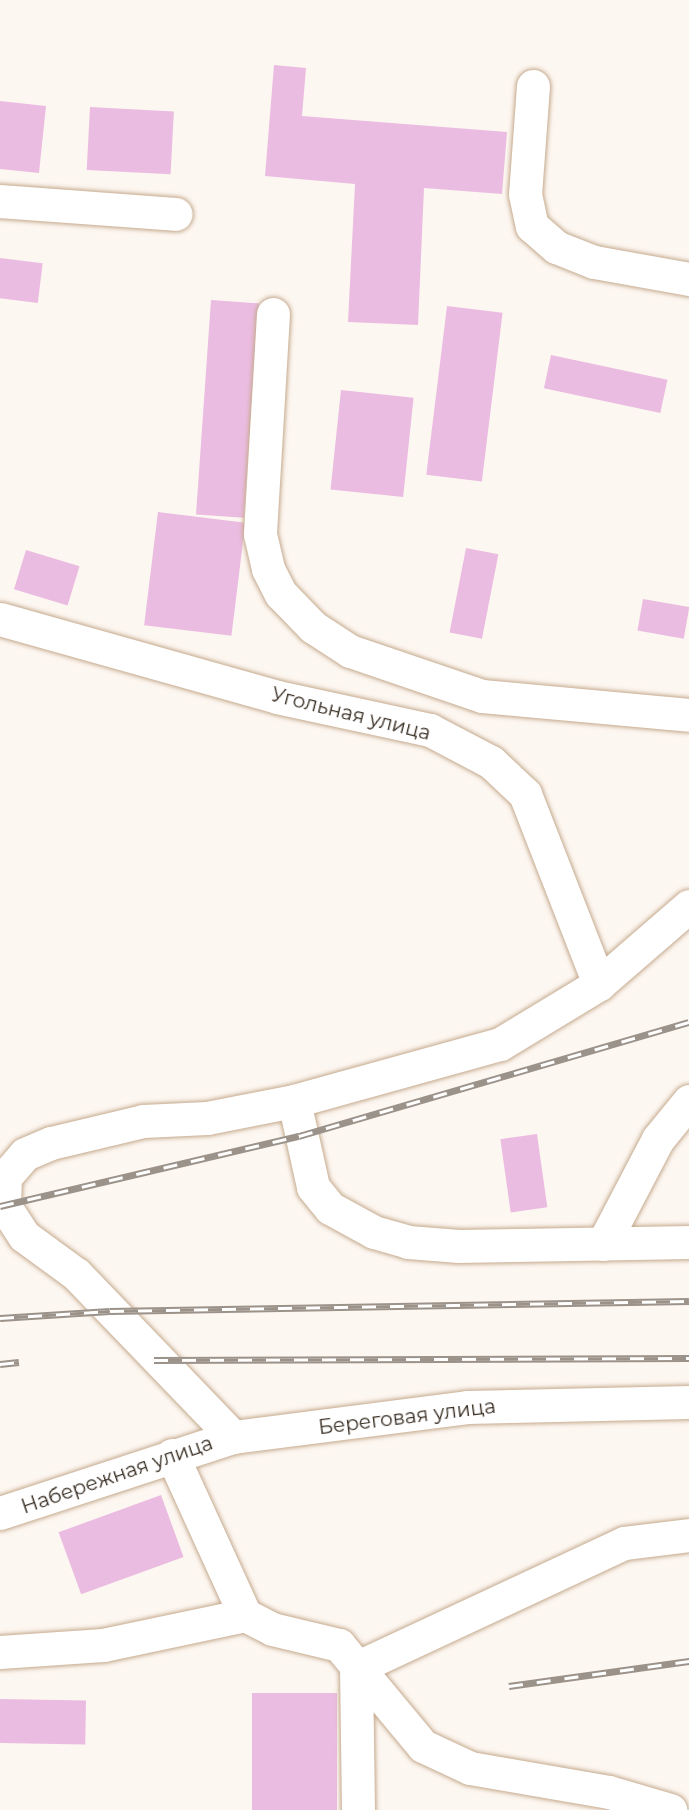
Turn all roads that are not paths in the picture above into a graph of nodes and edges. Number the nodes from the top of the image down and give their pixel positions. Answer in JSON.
{"nodes":[{"id":1,"x":533,"y":86,"type":"dead end"},
{"id":2,"x":0,"y":201,"type":"edge"},
{"id":3,"x":176,"y":214,"type":"dead end"},
{"id":4,"x":689,"y":279,"type":"edge"},
{"id":5,"x":273,"y":314,"type":"dead end"},
{"id":6,"x":0,"y":619,"type":"edge"},
{"id":7,"x":689,"y":715,"type":"edge"},
{"id":8,"x":689,"y":906,"type":"edge"},
{"id":9,"x":599,"y":984,"type":"junction"},
{"id":10,"x":294,"y":1101,"type":"junction"},
{"id":11,"x":689,"y":1101,"type":"edge"},
{"id":12,"x":12,"y":1155,"type":"edge"},
{"id":13,"x":689,"y":1242,"type":"edge"},
{"id":14,"x":603,"y":1244,"type":"junction"},
{"id":15,"x":689,"y":1402,"type":"edge"},
{"id":16,"x":233,"y":1437,"type":"junction"},
{"id":17,"x":172,"y":1455,"type":"junction"},
{"id":18,"x":0,"y":1513,"type":"edge"},
{"id":19,"x":689,"y":1535,"type":"edge"},
{"id":20,"x":244,"y":1616,"type":"junction"},
{"id":21,"x":0,"y":1653,"type":"edge"},
{"id":22,"x":356,"y":1668,"type":"junction"},
{"id":23,"x":357,"y":1810,"type":"edge"},
{"id":24,"x":670,"y":1810,"type":"edge"}],
"edges":[{"from":1,"to":4,"type":"street"},
{"from":2,"to":3,"type":"street"},
{"from":5,"to":7,"type":"street"},
{"from":6,"to":9,"type":"street","name":"Угольная улица"},
{"from":8,"to":9,"type":"street"},
{"from":9,"to":10,"type":"street"},
{"from":10,"to":12,"type":"street"},
{"from":10,"to":14,"type":"street"},
{"from":11,"to":14,"type":"street"},
{"from":12,"to":16,"type":"street"},
{"from":13,"to":14,"type":"street"},
{"from":15,"to":16,"type":"street","name":"Береговая улица"},
{"from":16,"to":17,"type":"street","name":"Набережная улица"},
{"from":17,"to":18,"type":"street","name":"Набережная улица"},
{"from":17,"to":20,"type":"street"},
{"from":19,"to":22,"type":"street"},
{"from":20,"to":21,"type":"street"},
{"from":20,"to":22,"type":"street"},
{"from":22,"to":23,"type":"street"},
{"from":22,"to":24,"type":"street"}]}
